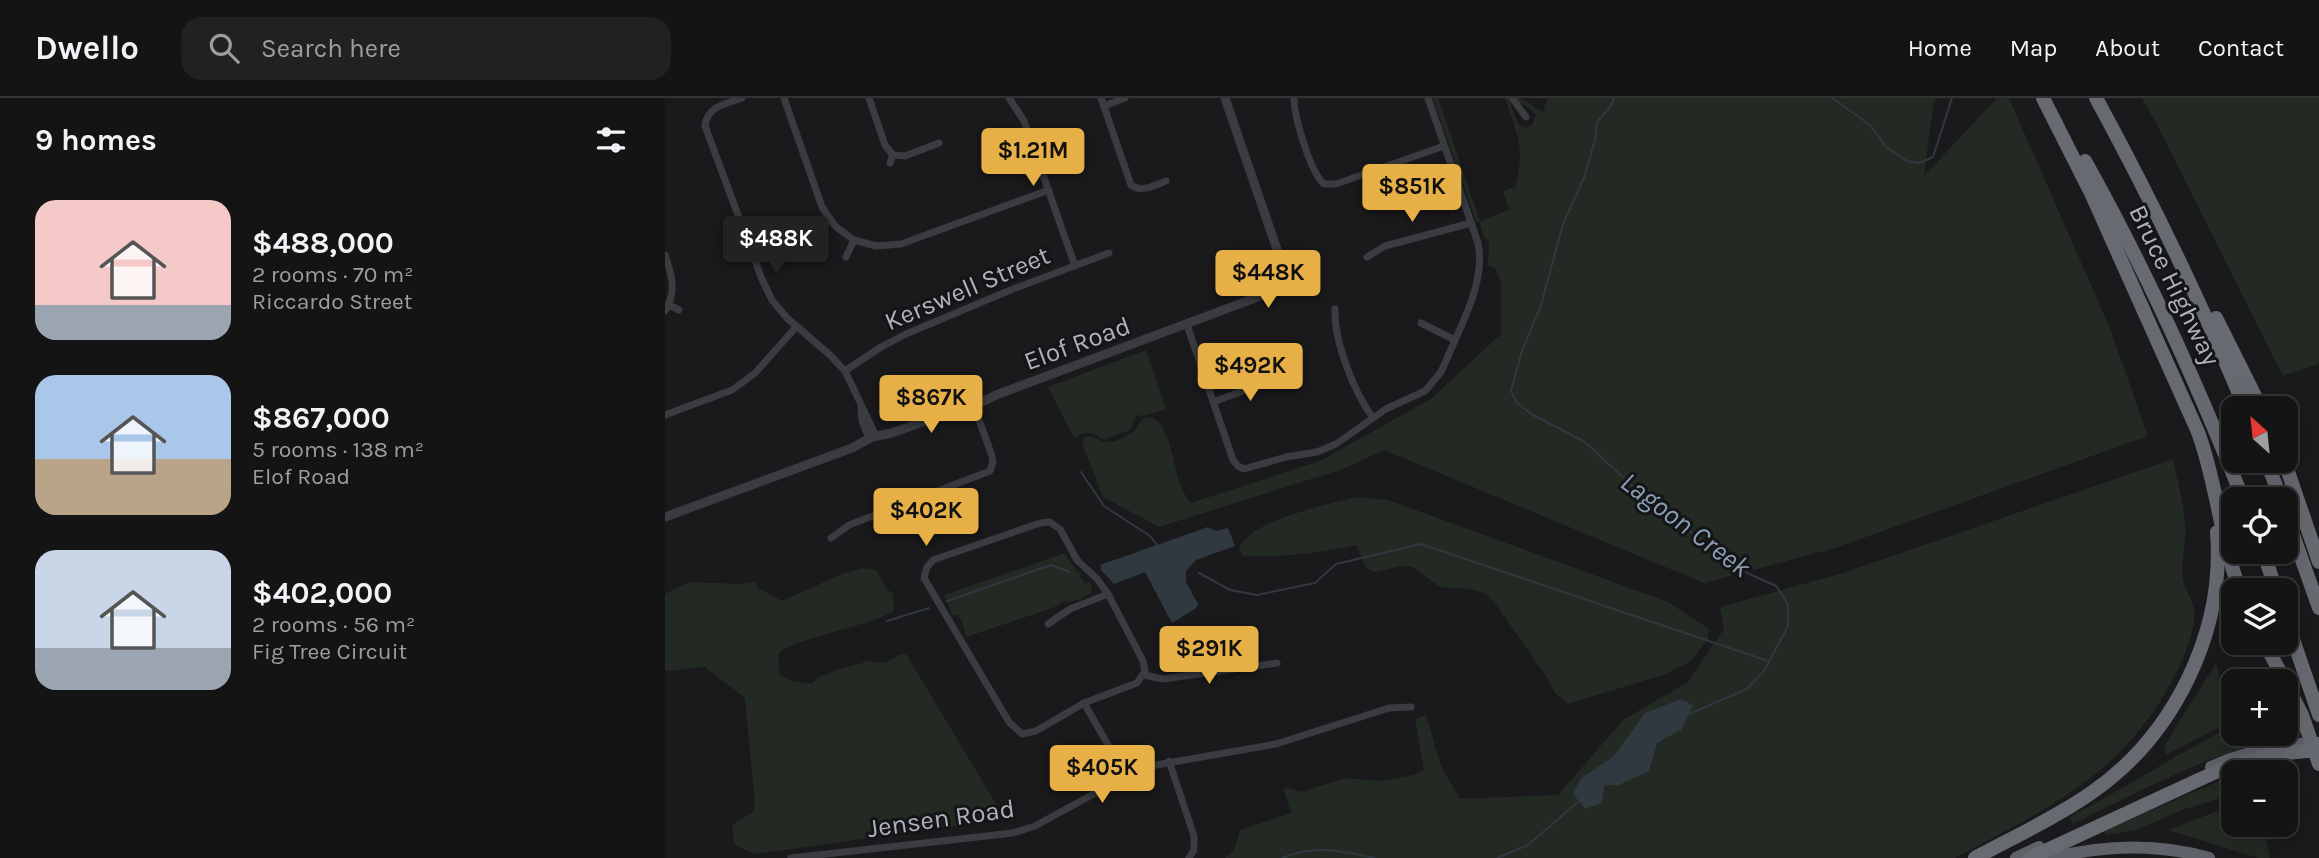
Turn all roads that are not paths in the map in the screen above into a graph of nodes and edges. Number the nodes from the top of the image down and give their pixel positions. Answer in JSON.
{"nodes":[{"id":1,"x":742,"y":98,"type":"edge"},
{"id":2,"x":784,"y":98,"type":"edge"},
{"id":3,"x":869,"y":98,"type":"edge"},
{"id":4,"x":1009,"y":98,"type":"edge"},
{"id":5,"x":1125,"y":98,"type":"edge"},
{"id":6,"x":1294,"y":98,"type":"edge"},
{"id":7,"x":1428,"y":98,"type":"edge"},
{"id":8,"x":1512,"y":98,"type":"edge"},
{"id":9,"x":2043,"y":98,"type":"edge"},
{"id":10,"x":2050,"y":98,"type":"edge"},
{"id":11,"x":2096,"y":98,"type":"edge"},
{"id":12,"x":1227,"y":99,"type":"edge"},
{"id":13,"x":1102,"y":102,"type":"edge"},
{"id":14,"x":1526,"y":117,"type":"dead end"},
{"id":15,"x":939,"y":143,"type":"dead end"},
{"id":16,"x":1444,"y":146,"type":"junction"},
{"id":17,"x":1166,"y":181,"type":"dead end"},
{"id":18,"x":1049,"y":190,"type":"junction"},
{"id":19,"x":1471,"y":223,"type":"junction"},
{"id":20,"x":854,"y":240,"type":"junction"},
{"id":21,"x":1109,"y":253,"type":"dead end"},
{"id":22,"x":665,"y":255,"type":"edge"},
{"id":23,"x":846,"y":257,"type":"dead end"},
{"id":24,"x":1367,"y":257,"type":"dead end"},
{"id":25,"x":1075,"y":266,"type":"junction"},
{"id":26,"x":2200,"y":303,"type":"junction"},
{"id":27,"x":667,"y":308,"type":"edge"},
{"id":28,"x":1335,"y":309,"type":"dead end"},
{"id":29,"x":679,"y":310,"type":"dead end"},
{"id":30,"x":1421,"y":323,"type":"dead end"},
{"id":31,"x":1187,"y":325,"type":"junction"},
{"id":32,"x":796,"y":327,"type":"junction"},
{"id":33,"x":1455,"y":340,"type":"junction"},
{"id":34,"x":845,"y":371,"type":"junction"},
{"id":35,"x":1278,"y":378,"type":"dead end"},
{"id":36,"x":2240,"y":396,"type":"edge"},
{"id":37,"x":2255,"y":396,"type":"edge"},
{"id":38,"x":1213,"y":402,"type":"junction"},
{"id":39,"x":974,"y":406,"type":"junction"},
{"id":40,"x":665,"y":415,"type":"edge"},
{"id":41,"x":1374,"y":418,"type":"junction"},
{"id":42,"x":873,"y":438,"type":"junction"},
{"id":43,"x":2288,"y":473,"type":"edge"},
{"id":44,"x":2238,"y":487,"type":"edge"},
{"id":45,"x":2217,"y":499,"type":"junction"},
{"id":46,"x":665,"y":517,"type":"edge"},
{"id":47,"x":831,"y":538,"type":"dead end"},
{"id":48,"x":2298,"y":549,"type":"edge"},
{"id":49,"x":2319,"y":562,"type":"edge"},
{"id":50,"x":2236,"y":578,"type":"edge"},
{"id":51,"x":1108,"y":594,"type":"junction"},
{"id":52,"x":2319,"y":608,"type":"edge"},
{"id":53,"x":1048,"y":624,"type":"dead end"},
{"id":54,"x":2298,"y":654,"type":"edge"},
{"id":55,"x":1277,"y":663,"type":"dead end"},
{"id":56,"x":1144,"y":675,"type":"junction"},
{"id":57,"x":1084,"y":703,"type":"junction"},
{"id":58,"x":2298,"y":707,"type":"edge"},
{"id":59,"x":1411,"y":708,"type":"dead end"},
{"id":60,"x":2319,"y":715,"type":"edge"},
{"id":61,"x":2319,"y":743,"type":"edge"},
{"id":62,"x":2294,"y":748,"type":"junction"},
{"id":63,"x":2319,"y":750,"type":"edge"},
{"id":64,"x":1169,"y":761,"type":"junction"},
{"id":65,"x":2319,"y":764,"type":"edge"},
{"id":66,"x":1123,"y":778,"type":"junction"},
{"id":67,"x":809,"y":857,"type":"edge"},
{"id":68,"x":791,"y":858,"type":"edge"},
{"id":69,"x":1189,"y":858,"type":"edge"},
{"id":70,"x":1975,"y":858,"type":"edge"},
{"id":71,"x":2016,"y":858,"type":"edge"},
{"id":72,"x":2030,"y":858,"type":"edge"},
{"id":73,"x":2052,"y":858,"type":"edge"},
{"id":74,"x":2209,"y":858,"type":"edge"}],
"edges":[{"from":1,"to":32,"type":"street"},
{"from":2,"to":20,"type":"street"},
{"from":3,"to":15,"type":"street"},
{"from":4,"to":18,"type":"street"},
{"from":5,"to":13,"type":"street"},
{"from":6,"to":16,"type":"street"},
{"from":7,"to":16,"type":"street"},
{"from":8,"to":14,"type":"street"},
{"from":9,"to":45,"type":"highway"},
{"from":10,"to":44,"type":"highway","name":"Bruce Highway"},
{"from":11,"to":26,"type":"highway","name":"Bruce Highway"},
{"from":12,"to":31,"type":"street","name":"Elof Road"},
{"from":13,"to":17,"type":"street"},
{"from":16,"to":19,"type":"street"},
{"from":18,"to":20,"type":"street"},
{"from":18,"to":25,"type":"street"},
{"from":19,"to":24,"type":"street"},
{"from":19,"to":33,"type":"street"},
{"from":20,"to":23,"type":"street"},
{"from":21,"to":25,"type":"street","name":"Kerswell Street"},
{"from":22,"to":27,"type":"street"},
{"from":25,"to":34,"type":"street","name":"Kerswell Street"},
{"from":26,"to":36,"type":"highway","name":"Bruce Highway"},
{"from":26,"to":37,"type":"highway"},
{"from":27,"to":29,"type":"street"},
{"from":28,"to":41,"type":"street"},
{"from":30,"to":33,"type":"street"},
{"from":31,"to":38,"type":"street"},
{"from":31,"to":39,"type":"street","name":"Elof Road"},
{"from":32,"to":34,"type":"street"},
{"from":32,"to":40,"type":"street"},
{"from":33,"to":41,"type":"street"},
{"from":34,"to":42,"type":"street"},
{"from":35,"to":38,"type":"street"},
{"from":38,"to":41,"type":"street"},
{"from":39,"to":42,"type":"street","name":"Elof Road"},
{"from":39,"to":47,"type":"street"},
{"from":42,"to":46,"type":"street","name":"Elof Road"},
{"from":43,"to":49,"type":"highway"},
{"from":45,"to":50,"type":"highway"},
{"from":45,"to":70,"type":"highway"},
{"from":48,"to":52,"type":"highway"},
{"from":51,"to":53,"type":"street"},
{"from":51,"to":56,"type":"street"},
{"from":51,"to":57,"type":"street"},
{"from":54,"to":60,"type":"highway"},
{"from":55,"to":56,"type":"street"},
{"from":56,"to":57,"type":"street"},
{"from":57,"to":66,"type":"street"},
{"from":58,"to":65,"type":"highway"},
{"from":59,"to":64,"type":"street","name":"Jensen Road"},
{"from":61,"to":62,"type":"highway"},
{"from":62,"to":63,"type":"highway"},
{"from":62,"to":71,"type":"highway"},
{"from":62,"to":72,"type":"highway"},
{"from":64,"to":66,"type":"street","name":"Jensen Road"},
{"from":64,"to":69,"type":"street"},
{"from":66,"to":67,"type":"street","name":"Jensen Road"},
{"from":67,"to":68,"type":"street","name":"Jensen Road"},
{"from":73,"to":74,"type":"highway"}]}
